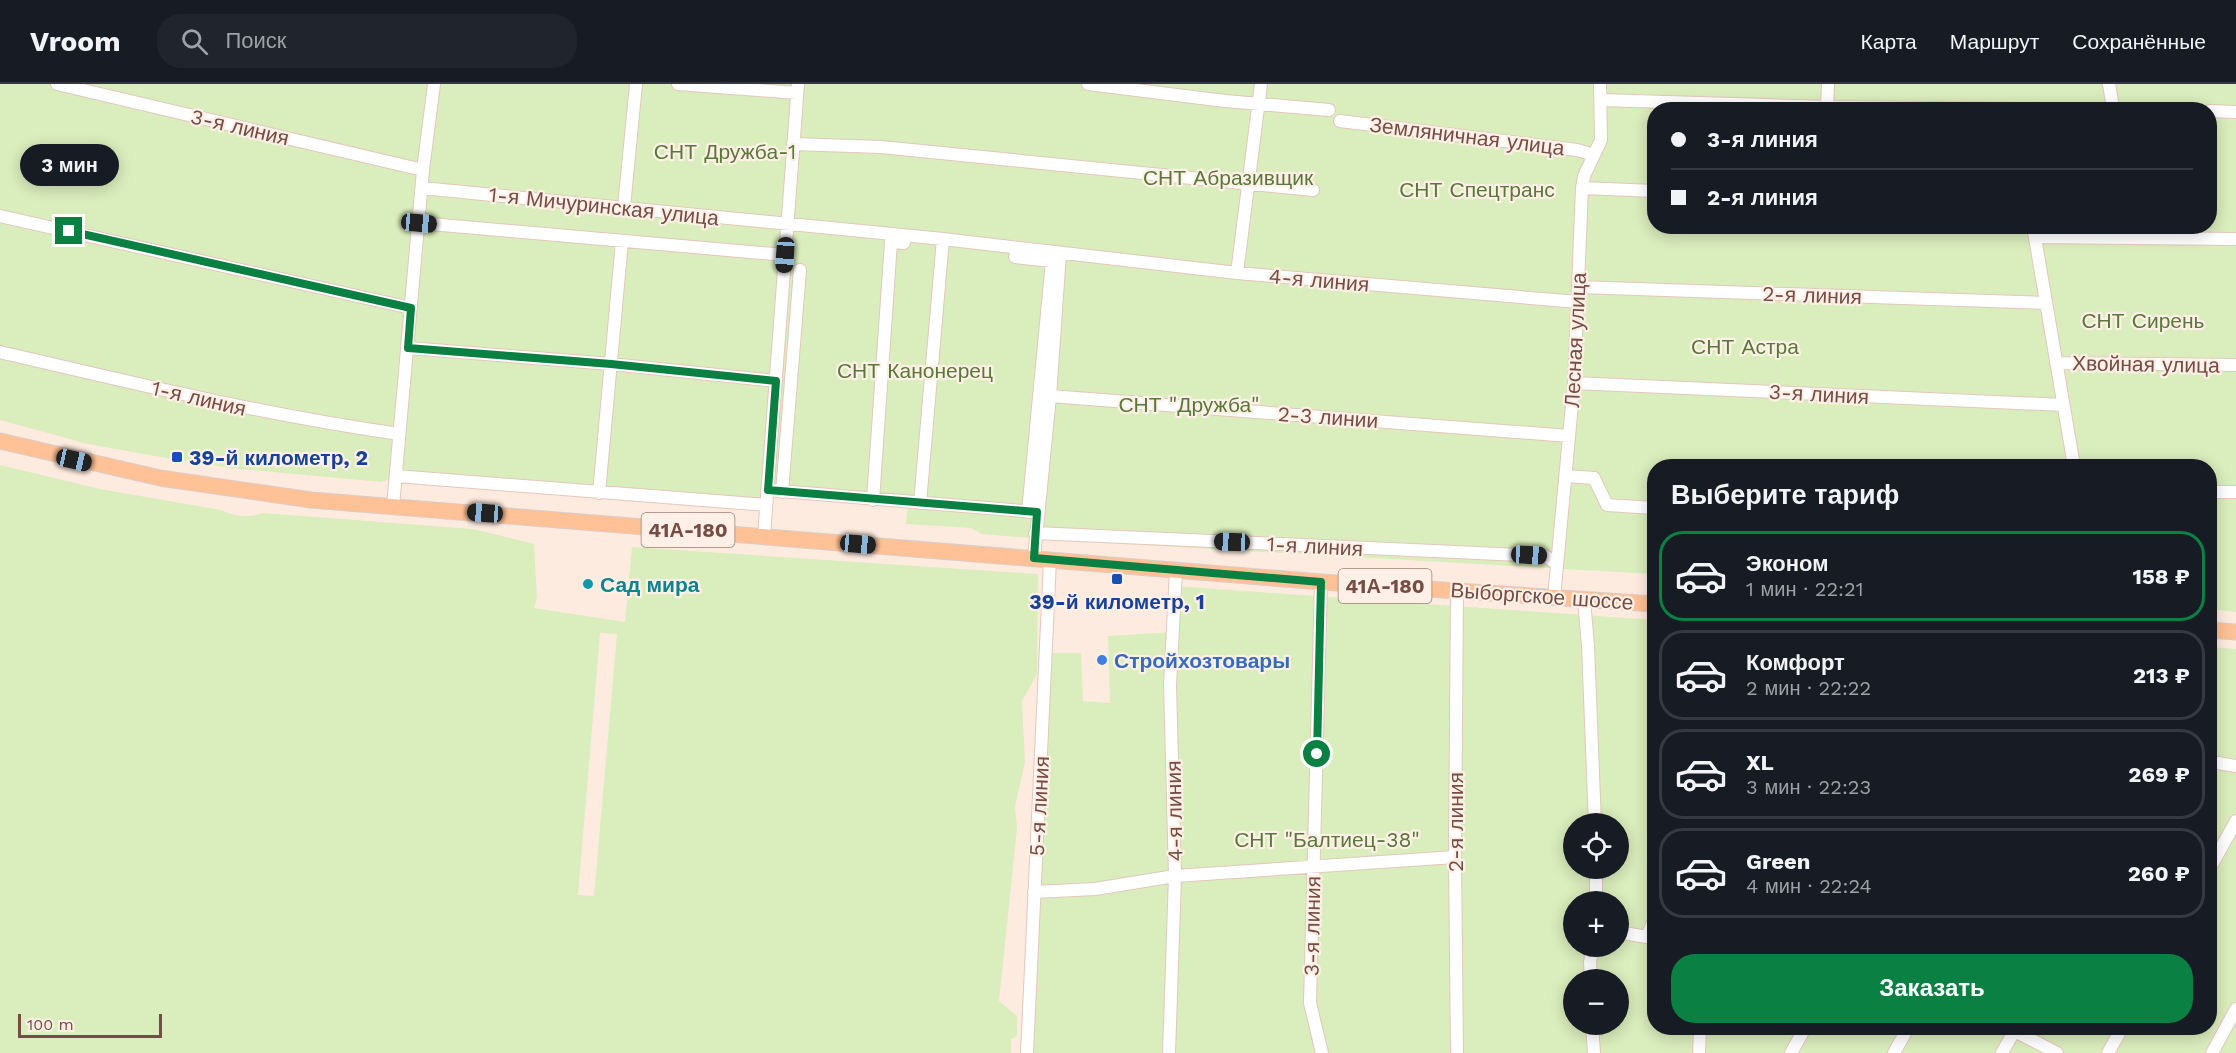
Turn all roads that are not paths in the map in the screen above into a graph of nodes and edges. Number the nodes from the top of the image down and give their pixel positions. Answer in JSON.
{"nodes":[{"id":1,"x":57,"y":84,"type":"edge"},
{"id":2,"x":434,"y":84,"type":"edge"},
{"id":3,"x":636,"y":84,"type":"edge"},
{"id":4,"x":678,"y":84,"type":"edge"},
{"id":5,"x":1088,"y":84,"type":"edge"},
{"id":6,"x":1261,"y":84,"type":"edge"},
{"id":7,"x":1600,"y":84,"type":"edge"},
{"id":8,"x":1828,"y":84,"type":"edge"},
{"id":9,"x":2109,"y":84,"type":"edge"},
{"id":10,"x":798,"y":89,"type":"edge"},
{"id":11,"x":1600,"y":100,"type":"junction"},
{"id":12,"x":1665,"y":102,"type":"edge"},
{"id":13,"x":1827,"y":102,"type":"edge"},
{"id":14,"x":2112,"y":102,"type":"edge"},
{"id":15,"x":1258,"y":103,"type":"junction"},
{"id":16,"x":1329,"y":110,"type":"dead end"},
{"id":17,"x":2217,"y":111,"type":"edge"},
{"id":18,"x":2236,"y":112,"type":"edge"},
{"id":19,"x":1340,"y":121,"type":"dead end"},
{"id":20,"x":793,"y":144,"type":"junction"},
{"id":21,"x":1594,"y":155,"type":"junction"},
{"id":22,"x":423,"y":170,"type":"junction"},
{"id":23,"x":1248,"y":183,"type":"junction"},
{"id":24,"x":422,"y":188,"type":"junction"},
{"id":25,"x":1582,"y":188,"type":"junction"},
{"id":26,"x":1313,"y":190,"type":"dead end"},
{"id":27,"x":1647,"y":191,"type":"edge"},
{"id":28,"x":624,"y":207,"type":"junction"},
{"id":29,"x":0,"y":216,"type":"edge"},
{"id":30,"x":419,"y":223,"type":"junction"},
{"id":31,"x":787,"y":224,"type":"junction"},
{"id":32,"x":2034,"y":234,"type":"edge"},
{"id":33,"x":2092,"y":234,"type":"edge"},
{"id":34,"x":2236,"y":239,"type":"edge"},
{"id":35,"x":622,"y":241,"type":"junction"},
{"id":36,"x":943,"y":243,"type":"junction"},
{"id":37,"x":1060,"y":253,"type":"junction"},
{"id":38,"x":785,"y":255,"type":"junction"},
{"id":39,"x":1015,"y":256,"type":"dead end"},
{"id":40,"x":800,"y":270,"type":"dead end"},
{"id":41,"x":1237,"y":273,"type":"junction"},
{"id":42,"x":1579,"y":287,"type":"junction"},
{"id":43,"x":1578,"y":302,"type":"junction"},
{"id":44,"x":2046,"y":303,"type":"junction"},
{"id":45,"x":411,"y":308,"type":"junction"},
{"id":46,"x":408,"y":348,"type":"junction"},
{"id":47,"x":0,"y":352,"type":"edge"},
{"id":48,"x":2056,"y":363,"type":"junction"},
{"id":49,"x":611,"y":364,"type":"junction"},
{"id":50,"x":2236,"y":365,"type":"edge"},
{"id":51,"x":776,"y":381,"type":"junction"},
{"id":52,"x":1574,"y":383,"type":"junction"},
{"id":53,"x":1050,"y":396,"type":"junction"},
{"id":54,"x":2063,"y":405,"type":"junction"},
{"id":55,"x":399,"y":434,"type":"junction"},
{"id":56,"x":1569,"y":436,"type":"junction"},
{"id":57,"x":0,"y":441,"type":"edge"},
{"id":58,"x":2073,"y":459,"type":"edge"},
{"id":59,"x":396,"y":476,"type":"junction"},
{"id":60,"x":1566,"y":476,"type":"junction"},
{"id":61,"x":768,"y":490,"type":"junction"},
{"id":62,"x":782,"y":492,"type":"junction"},
{"id":63,"x":2217,"y":492,"type":"edge"},
{"id":64,"x":2236,"y":492,"type":"edge"},
{"id":65,"x":599,"y":493,"type":"junction"},
{"id":66,"x":873,"y":500,"type":"junction"},
{"id":67,"x":920,"y":503,"type":"junction"},
{"id":68,"x":766,"y":505,"type":"junction"},
{"id":69,"x":393,"y":506,"type":"junction"},
{"id":70,"x":1647,"y":508,"type":"edge"},
{"id":71,"x":1032,"y":512,"type":"junction"},
{"id":72,"x":1035,"y":533,"type":"junction"},
{"id":73,"x":764,"y":536,"type":"junction"},
{"id":74,"x":1034,"y":558,"type":"junction"},
{"id":75,"x":1050,"y":560,"type":"junction"},
{"id":76,"x":1556,"y":563,"type":"junction"},
{"id":77,"x":1176,"y":570,"type":"junction"},
{"id":78,"x":1321,"y":582,"type":"junction"},
{"id":79,"x":1456,"y":591,"type":"junction"},
{"id":80,"x":1554,"y":598,"type":"junction"},
{"id":81,"x":1584,"y":600,"type":"junction"},
{"id":82,"x":1647,"y":604,"type":"edge"},
{"id":83,"x":2217,"y":631,"type":"edge"},
{"id":84,"x":2236,"y":632,"type":"edge"},
{"id":85,"x":2218,"y":763,"type":"dead end"},
{"id":86,"x":2236,"y":766,"type":"edge"},
{"id":87,"x":1595,"y":813,"type":"edge"},
{"id":88,"x":2236,"y":821,"type":"edge"},
{"id":89,"x":2217,"y":855,"type":"edge"},
{"id":90,"x":1455,"y":856,"type":"junction"},
{"id":91,"x":1313,"y":867,"type":"junction"},
{"id":92,"x":1175,"y":876,"type":"junction"},
{"id":93,"x":1034,"y":892,"type":"junction"},
{"id":94,"x":1629,"y":934,"type":"edge"},
{"id":95,"x":1647,"y":937,"type":"edge"},
{"id":96,"x":2236,"y":1009,"type":"edge"},
{"id":97,"x":1593,"y":1035,"type":"edge"},
{"id":98,"x":1700,"y":1035,"type":"edge"},
{"id":99,"x":1801,"y":1035,"type":"edge"},
{"id":100,"x":1904,"y":1035,"type":"edge"},
{"id":101,"x":2010,"y":1035,"type":"edge"},
{"id":102,"x":2025,"y":1035,"type":"edge"},
{"id":103,"x":2118,"y":1035,"type":"edge"},
{"id":104,"x":1027,"y":1053,"type":"edge"},
{"id":105,"x":1169,"y":1053,"type":"edge"},
{"id":106,"x":1322,"y":1053,"type":"edge"},
{"id":107,"x":1457,"y":1053,"type":"edge"},
{"id":108,"x":1594,"y":1053,"type":"edge"},
{"id":109,"x":1699,"y":1053,"type":"edge"},
{"id":110,"x":1791,"y":1053,"type":"edge"},
{"id":111,"x":1894,"y":1053,"type":"edge"},
{"id":112,"x":2002,"y":1053,"type":"edge"},
{"id":113,"x":2057,"y":1053,"type":"edge"},
{"id":114,"x":2108,"y":1053,"type":"edge"},
{"id":115,"x":2212,"y":1053,"type":"edge"}],
"edges":[{"from":1,"to":22,"type":"street","name":"3-я линия"},
{"from":2,"to":22,"type":"street"},
{"from":3,"to":28,"type":"street"},
{"from":4,"to":10,"type":"street"},
{"from":5,"to":15,"type":"street"},
{"from":6,"to":15,"type":"street"},
{"from":7,"to":11,"type":"street","name":"Лесная улица"},
{"from":8,"to":13,"type":"street"},
{"from":9,"to":14,"type":"street"},
{"from":10,"to":20,"type":"street"},
{"from":11,"to":12,"type":"street"},
{"from":11,"to":21,"type":"street","name":"Лесная улица"},
{"from":15,"to":16,"type":"street"},
{"from":15,"to":23,"type":"street"},
{"from":17,"to":18,"type":"street"},
{"from":19,"to":21,"type":"street","name":"Земляничная улица"},
{"from":20,"to":23,"type":"street"},
{"from":20,"to":31,"type":"street"},
{"from":21,"to":25,"type":"street","name":"Лесная улица"},
{"from":22,"to":24,"type":"street"},
{"from":23,"to":26,"type":"street"},
{"from":23,"to":41,"type":"street"},
{"from":24,"to":28,"type":"street","name":"1-я Мичуринская улица"},
{"from":24,"to":30,"type":"street"},
{"from":25,"to":27,"type":"street"},
{"from":25,"to":42,"type":"street","name":"Лесная улица"},
{"from":28,"to":31,"type":"street","name":"1-я Мичуринская улица"},
{"from":29,"to":45,"type":"street"},
{"from":30,"to":35,"type":"street"},
{"from":30,"to":45,"type":"street"},
{"from":31,"to":36,"type":"street","name":"1-я Мичуринская улица"},
{"from":31,"to":38,"type":"street"},
{"from":32,"to":44,"type":"street"},
{"from":33,"to":34,"type":"street"},
{"from":35,"to":38,"type":"street"},
{"from":35,"to":49,"type":"street"},
{"from":36,"to":37,"type":"street","name":"4-я линия"},
{"from":36,"to":66,"type":"street"},
{"from":36,"to":67,"type":"street"},
{"from":37,"to":41,"type":"street","name":"4-я линия"},
{"from":37,"to":53,"type":"street"},
{"from":38,"to":51,"type":"street"},
{"from":39,"to":71,"type":"street"},
{"from":40,"to":62,"type":"street"},
{"from":41,"to":43,"type":"street","name":"4-я линия"},
{"from":42,"to":43,"type":"street","name":"Лесная улица"},
{"from":42,"to":44,"type":"street","name":"2-я линия"},
{"from":43,"to":52,"type":"street","name":"Лесная улица"},
{"from":44,"to":48,"type":"street"},
{"from":45,"to":46,"type":"street"},
{"from":46,"to":49,"type":"street"},
{"from":46,"to":55,"type":"street"},
{"from":47,"to":55,"type":"street","name":"1-я линия"},
{"from":48,"to":50,"type":"street","name":"Хвойная улица"},
{"from":48,"to":54,"type":"street"},
{"from":49,"to":51,"type":"street"},
{"from":49,"to":65,"type":"street"},
{"from":51,"to":61,"type":"street"},
{"from":52,"to":54,"type":"street","name":"3-я линия"},
{"from":52,"to":56,"type":"street","name":"Лесная улица"},
{"from":53,"to":56,"type":"street","name":"2-3 линии"},
{"from":53,"to":71,"type":"street"},
{"from":54,"to":58,"type":"street"},
{"from":55,"to":59,"type":"street"},
{"from":56,"to":60,"type":"street","name":"Лесная улица"},
{"from":57,"to":69,"type":"main road","number":"41А-180"},
{"from":59,"to":65,"type":"street"},
{"from":59,"to":69,"type":"street"},
{"from":60,"to":70,"type":"street"},
{"from":60,"to":76,"type":"street","name":"Лесная улица"},
{"from":61,"to":62,"type":"street"},
{"from":61,"to":68,"type":"street"},
{"from":62,"to":66,"type":"street"},
{"from":63,"to":64,"type":"street"},
{"from":65,"to":68,"type":"street"},
{"from":66,"to":67,"type":"street"},
{"from":67,"to":71,"type":"street"},
{"from":68,"to":73,"type":"street"},
{"from":69,"to":73,"type":"main road","number":"41А-180"},
{"from":71,"to":72,"type":"street"},
{"from":72,"to":74,"type":"street"},
{"from":72,"to":76,"type":"street","name":"1-я линия"},
{"from":73,"to":74,"type":"main road","number":"41А-180"},
{"from":74,"to":75,"type":"main road","name":"Выборгское шоссе","number":"41А-180"},
{"from":75,"to":77,"type":"main road","name":"Выборгское шоссе","number":"41А-180"},
{"from":75,"to":93,"type":"street","name":"5-я линия"},
{"from":76,"to":80,"type":"street","name":"Лесная улица"},
{"from":77,"to":78,"type":"main road","name":"Выборгское шоссе","number":"41А-180"},
{"from":77,"to":92,"type":"street","name":"4-я линия"},
{"from":78,"to":79,"type":"main road","name":"Выборгское шоссе","number":"41А-180"},
{"from":78,"to":91,"type":"street","name":"3-я линия"},
{"from":79,"to":80,"type":"main road","name":"Выборгское шоссе","number":"41А-180"},
{"from":79,"to":90,"type":"street","name":"2-я линия"},
{"from":80,"to":81,"type":"main road","name":"Выборгское шоссе","number":"41А-180"},
{"from":81,"to":82,"type":"main road","name":"Выборгское шоссе","number":"41А-180"},
{"from":81,"to":87,"type":"street"},
{"from":83,"to":84,"type":"main road"},
{"from":85,"to":86,"type":"street"},
{"from":88,"to":89,"type":"street"},
{"from":90,"to":91,"type":"street"},
{"from":90,"to":107,"type":"street","name":"2-я линия"},
{"from":91,"to":92,"type":"street"},
{"from":91,"to":106,"type":"street","name":"3-я линия"},
{"from":92,"to":93,"type":"street"},
{"from":92,"to":105,"type":"street","name":"4-я линия"},
{"from":93,"to":104,"type":"street","name":"5-я линия"},
{"from":94,"to":95,"type":"street"},
{"from":96,"to":115,"type":"street"},
{"from":97,"to":108,"type":"street"},
{"from":98,"to":109,"type":"street"},
{"from":99,"to":110,"type":"street"},
{"from":100,"to":111,"type":"street"},
{"from":101,"to":112,"type":"street"},
{"from":102,"to":113,"type":"street"},
{"from":103,"to":114,"type":"street"}]}
